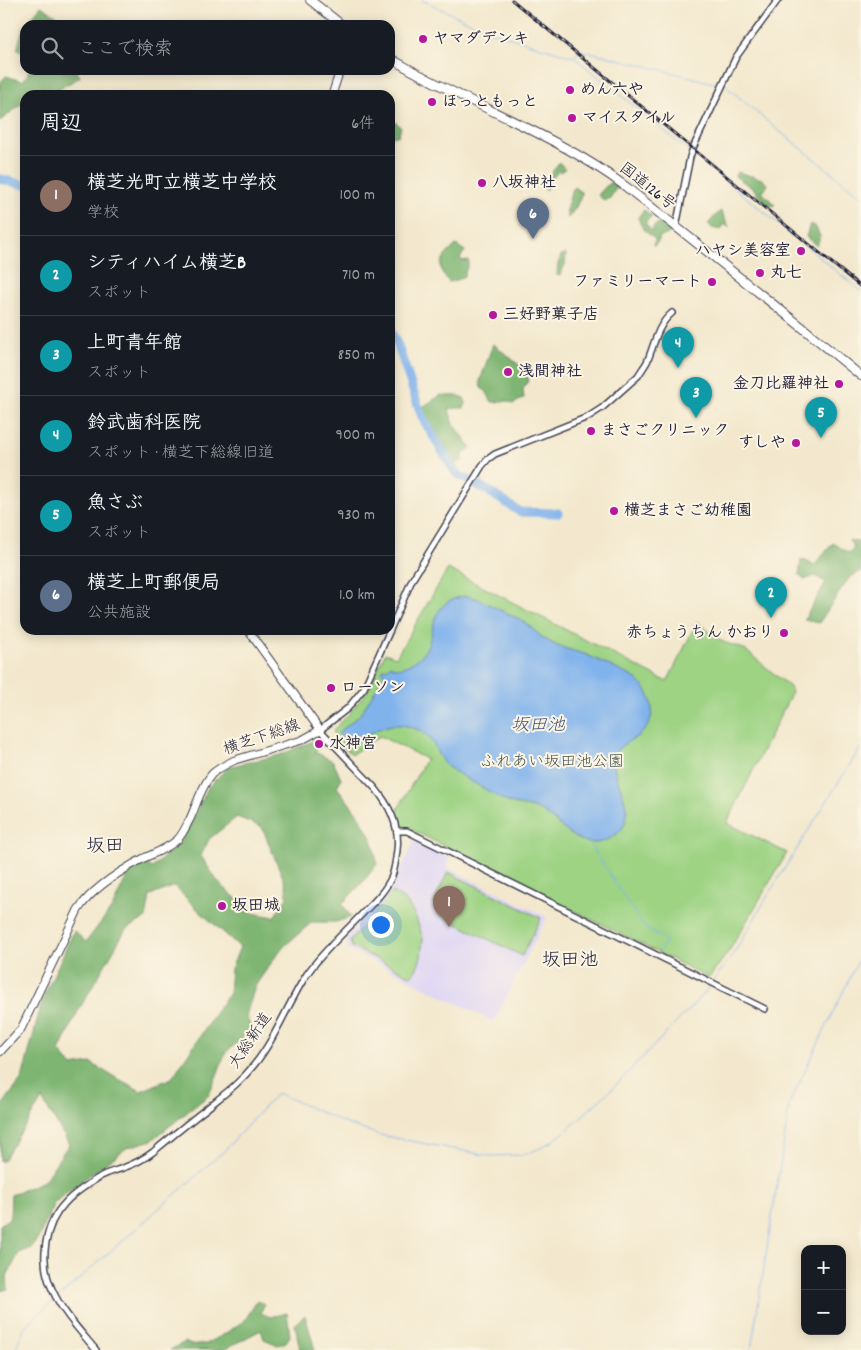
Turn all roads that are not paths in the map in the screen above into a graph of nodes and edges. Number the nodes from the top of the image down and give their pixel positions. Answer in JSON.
{"nodes":[{"id":1,"x":310,"y":0,"type":"edge"},
{"id":2,"x":778,"y":0,"type":"edge"},
{"id":3,"x":336,"y":20,"type":"edge"},
{"id":4,"x":395,"y":61,"type":"edge"},
{"id":5,"x":338,"y":75,"type":"edge"},
{"id":6,"x":334,"y":90,"type":"edge"},
{"id":7,"x":676,"y":227,"type":"junction"},
{"id":8,"x":672,"y":313,"type":"dead end"},
{"id":9,"x":861,"y":376,"type":"edge"},
{"id":10,"x":395,"y":619,"type":"edge"},
{"id":11,"x":252,"y":635,"type":"edge"},
{"id":12,"x":388,"y":635,"type":"edge"},
{"id":13,"x":320,"y":730,"type":"junction"},
{"id":14,"x":397,"y":832,"type":"junction"},
{"id":15,"x":765,"y":1009,"type":"dead end"},
{"id":16,"x":0,"y":1052,"type":"edge"},
{"id":17,"x":96,"y":1350,"type":"edge"}],
"edges":[{"from":1,"to":3,"type":"highway"},
{"from":2,"to":7,"type":"street"},
{"from":4,"to":7,"type":"highway","name":"国道126号"},
{"from":5,"to":6,"type":"main road"},
{"from":7,"to":9,"type":"highway","name":"国道126号"},
{"from":8,"to":10,"type":"street"},
{"from":11,"to":13,"type":"main road","name":"横芝下総線"},
{"from":12,"to":13,"type":"street"},
{"from":13,"to":14,"type":"street","name":"大総新道"},
{"from":13,"to":16,"type":"main road","name":"横芝下総線"},
{"from":14,"to":15,"type":"street"},
{"from":14,"to":17,"type":"street","name":"大総新道"}]}
